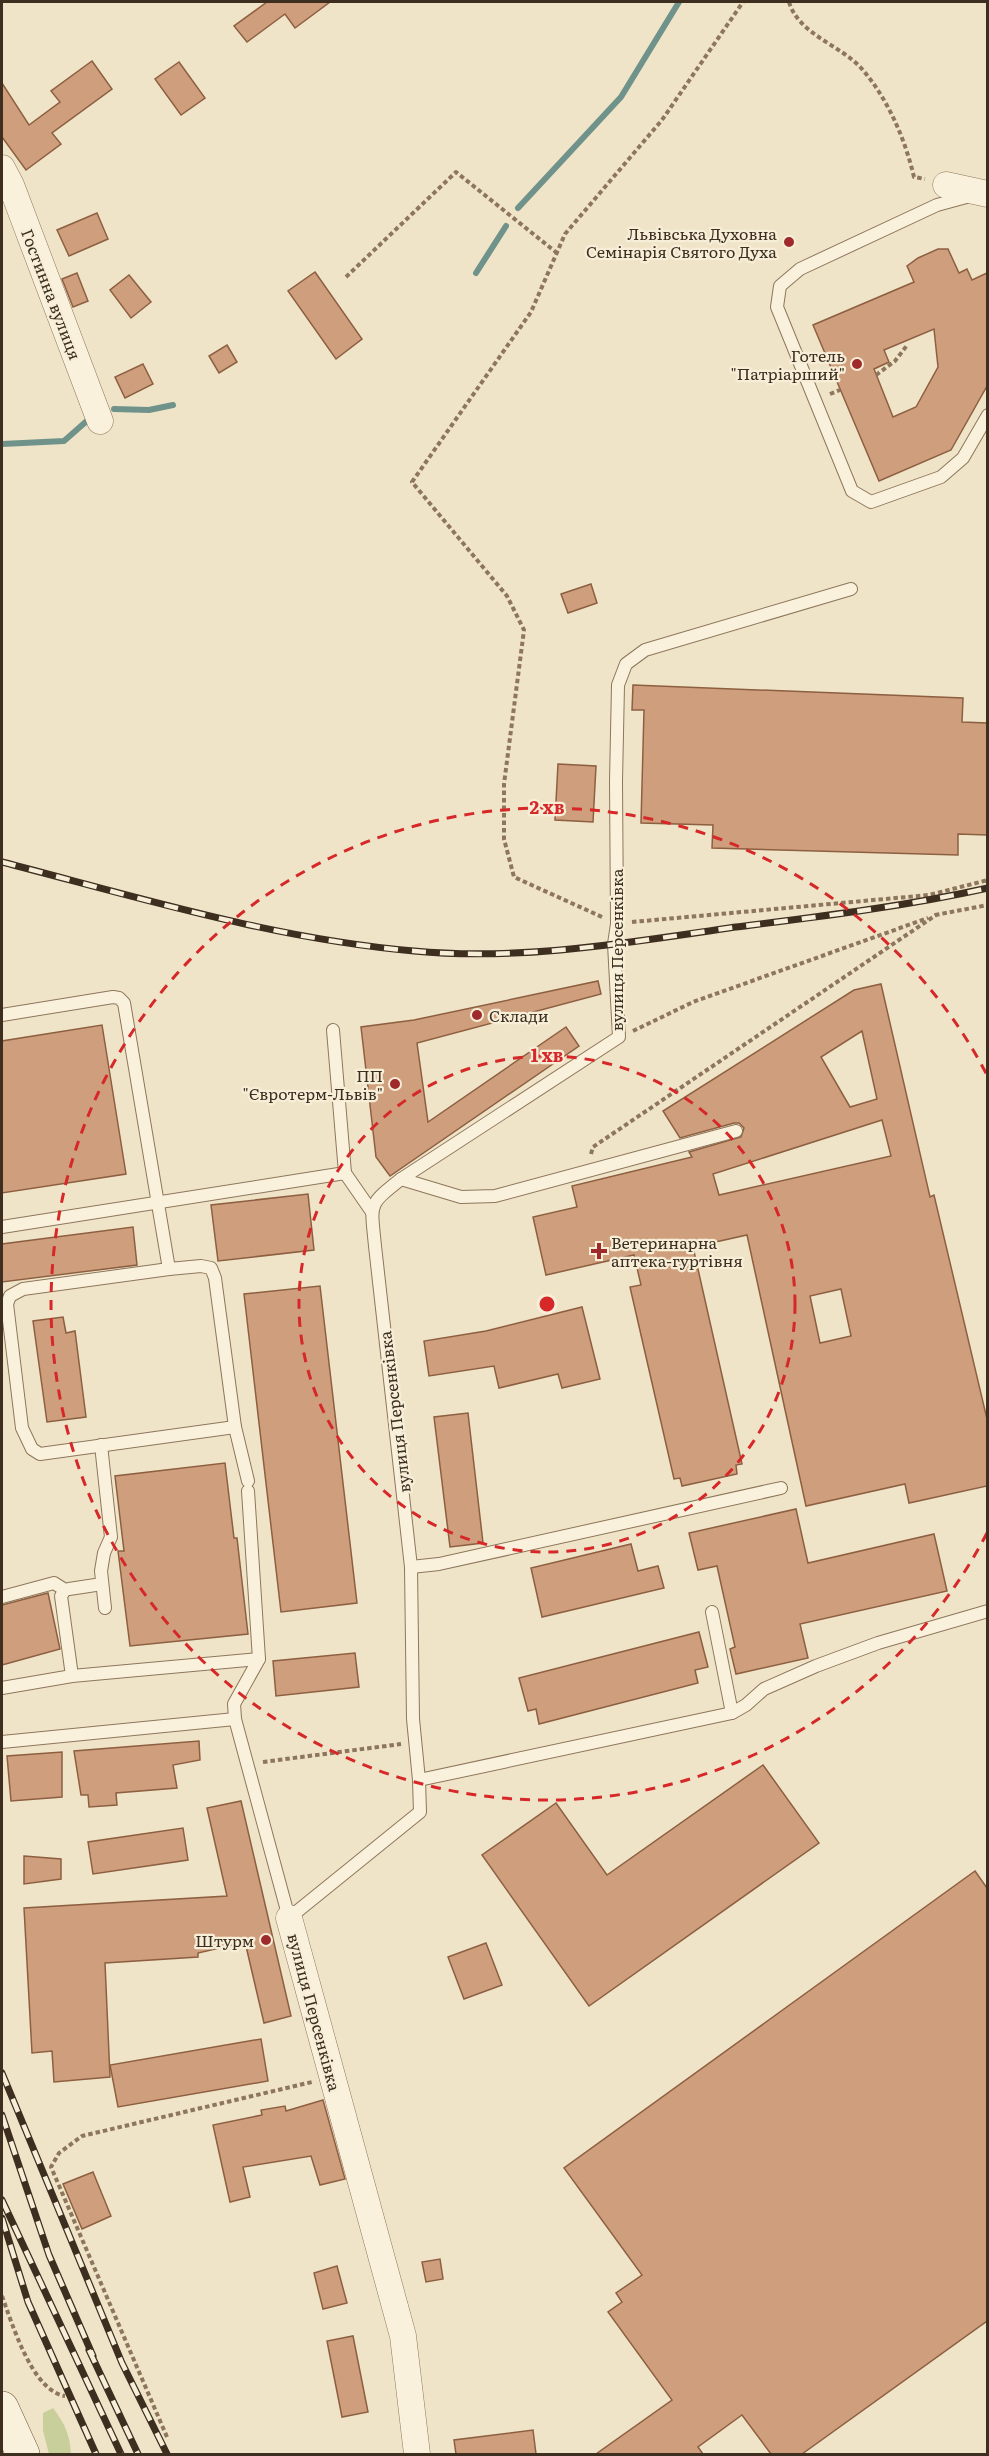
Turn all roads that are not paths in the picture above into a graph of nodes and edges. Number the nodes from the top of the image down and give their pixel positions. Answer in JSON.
{"nodes":[{"id":1,"x":2,"y":168,"type":"edge"},
{"id":2,"x":946,"y":185,"type":"road end"},
{"id":3,"x":986,"y":193,"type":"edge"},
{"id":4,"x":987,"y":415,"type":"edge"},
{"id":5,"x":100,"y":421,"type":"dead end"},
{"id":6,"x":850,"y":589,"type":"dead end"},
{"id":7,"x":2,"y":1015,"type":"edge"},
{"id":8,"x":333,"y":1030,"type":"dead end"},
{"id":9,"x":736,"y":1131,"type":"dead end"},
{"id":10,"x":345,"y":1173,"type":"junction"},
{"id":11,"x":401,"y":1179,"type":"junction"},
{"id":12,"x":158,"y":1203,"type":"junction"},
{"id":13,"x":372,"y":1212,"type":"junction"},
{"id":14,"x":2,"y":1227,"type":"edge"},
{"id":15,"x":169,"y":1269,"type":"junction"},
{"id":16,"x":235,"y":1427,"type":"junction"},
{"id":17,"x":100,"y":1445,"type":"junction"},
{"id":18,"x":781,"y":1488,"type":"dead end"},
{"id":19,"x":411,"y":1567,"type":"junction"},
{"id":20,"x":102,"y":1584,"type":"junction"},
{"id":21,"x":64,"y":1590,"type":"junction"},
{"id":22,"x":2,"y":1597,"type":"edge"},
{"id":23,"x":105,"y":1608,"type":"dead end"},
{"id":24,"x":987,"y":1611,"type":"edge"},
{"id":25,"x":711,"y":1612,"type":"dead end"},
{"id":26,"x":259,"y":1659,"type":"junction"},
{"id":27,"x":72,"y":1676,"type":"junction"},
{"id":28,"x":2,"y":1688,"type":"edge"},
{"id":29,"x":732,"y":1713,"type":"junction"},
{"id":30,"x":235,"y":1719,"type":"junction"},
{"id":31,"x":2,"y":1742,"type":"edge"},
{"id":32,"x":419,"y":1780,"type":"junction"},
{"id":33,"x":290,"y":1918,"type":"junction"},
{"id":34,"x":2,"y":2408,"type":"edge"},
{"id":35,"x":15,"y":2452,"type":"edge"},
{"id":36,"x":417,"y":2454,"type":"edge"}],
"edges":[{"from":1,"to":5,"type":"street","name":"Гостинна вулиця"},
{"from":2,"to":3,"type":"street"},
{"from":3,"to":4,"type":"lane"},
{"from":6,"to":11,"type":"lane","name":"вулиця Персенківка"},
{"from":7,"to":12,"type":"lane"},
{"from":8,"to":10,"type":"lane"},
{"from":9,"to":11,"type":"lane"},
{"from":10,"to":12,"type":"lane"},
{"from":10,"to":13,"type":"lane"},
{"from":11,"to":13,"type":"lane","name":"вулиця Персенківка"},
{"from":12,"to":14,"type":"lane"},
{"from":12,"to":15,"type":"lane"},
{"from":13,"to":19,"type":"lane","name":"вулиця Персенківка"},
{"from":15,"to":16,"type":"lane"},
{"from":15,"to":17,"type":"lane"},
{"from":16,"to":17,"type":"lane"},
{"from":16,"to":26,"type":"lane"},
{"from":17,"to":20,"type":"lane"},
{"from":18,"to":19,"type":"lane"},
{"from":19,"to":32,"type":"lane","name":"вулиця Персенківка"},
{"from":20,"to":21,"type":"lane"},
{"from":20,"to":23,"type":"lane"},
{"from":21,"to":22,"type":"lane"},
{"from":21,"to":27,"type":"lane"},
{"from":24,"to":29,"type":"lane"},
{"from":25,"to":29,"type":"lane"},
{"from":26,"to":27,"type":"lane"},
{"from":26,"to":30,"type":"lane"},
{"from":27,"to":28,"type":"lane"},
{"from":29,"to":32,"type":"lane"},
{"from":30,"to":31,"type":"lane"},
{"from":30,"to":33,"type":"lane"},
{"from":32,"to":33,"type":"lane","name":"вулиця Персенківка"},
{"from":33,"to":36,"type":"street","name":"вулиця Персенківка"},
{"from":34,"to":35,"type":"main road"}]}
